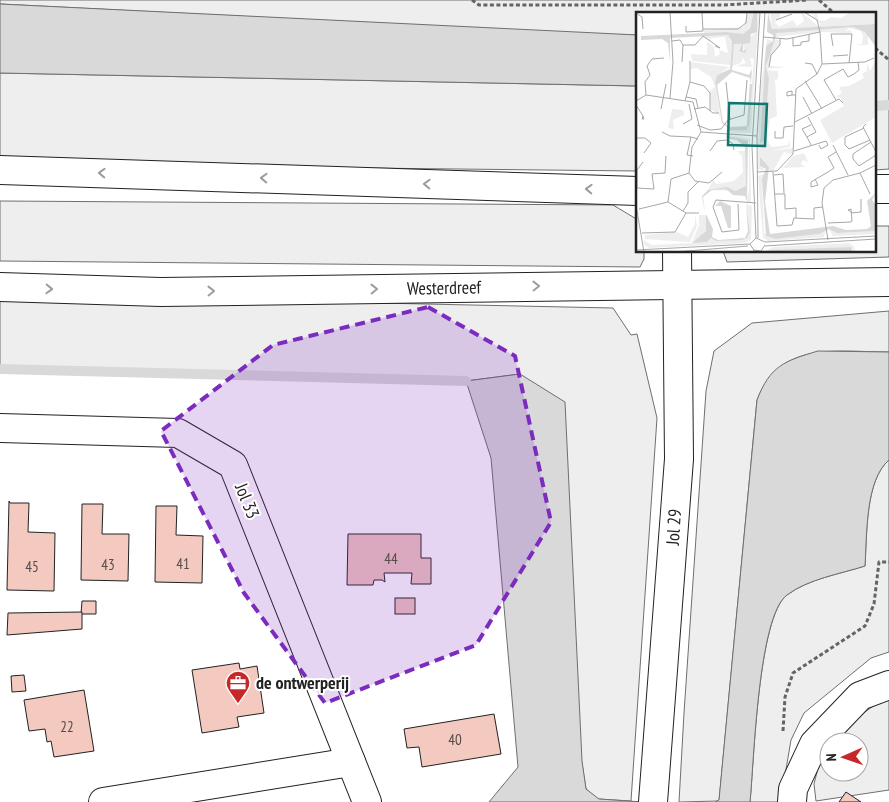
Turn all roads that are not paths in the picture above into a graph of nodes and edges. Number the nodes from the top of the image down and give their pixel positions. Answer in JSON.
{"nodes":[{"id":1,"x":0,"y":170,"type":"edge"},
{"id":2,"x":876,"y":189,"type":"edge"},
{"id":3,"x":889,"y":189,"type":"edge"},
{"id":4,"x":636,"y":191,"type":"edge"},
{"id":5,"x":678,"y":252,"type":"edge"},
{"id":6,"x":889,"y":282,"type":"edge"},
{"id":7,"x":679,"y":284,"type":"junction"},
{"id":8,"x":0,"y":287,"type":"edge"},
{"id":9,"x":0,"y":428,"type":"edge"},
{"id":10,"x":889,"y":685,"type":"edge"},
{"id":11,"x":351,"y":762,"type":"junction"},
{"id":12,"x":653,"y":796,"type":"edge"},
{"id":13,"x":103,"y":802,"type":"edge"},
{"id":14,"x":367,"y":802,"type":"edge"},
{"id":15,"x":792,"y":802,"type":"edge"}],
"edges":[{"from":4,"to":1,"type":"street","one_way":true},
{"from":2,"to":3,"type":"street"},
{"from":5,"to":7,"type":"street","name":"Jol 29"},
{"from":6,"to":7,"type":"street","name":"Westerdreef"},
{"from":8,"to":7,"type":"street","name":"Westerdreef","one_way":true},
{"from":7,"to":12,"type":"street","name":"Jol 29"},
{"from":9,"to":11,"type":"street","name":"Jol 33"},
{"from":10,"to":15,"type":"street"},
{"from":11,"to":13,"type":"street"},
{"from":11,"to":14,"type":"street","name":"Jol 33"}]}
